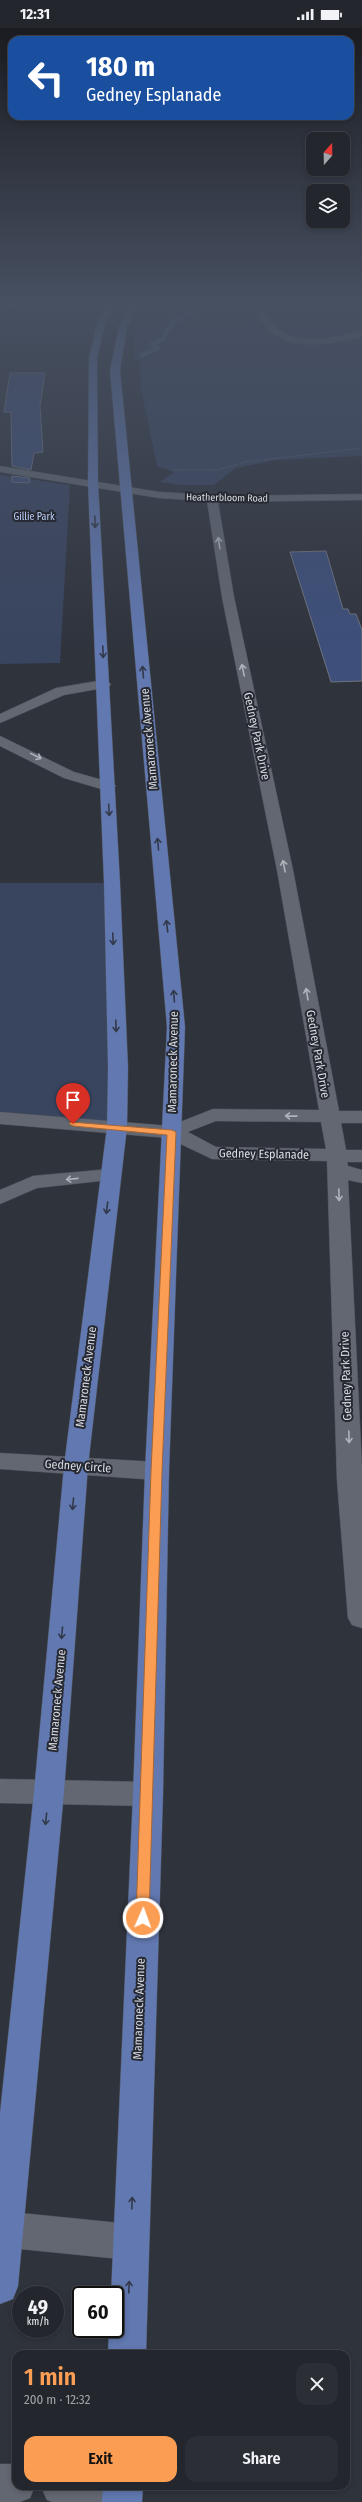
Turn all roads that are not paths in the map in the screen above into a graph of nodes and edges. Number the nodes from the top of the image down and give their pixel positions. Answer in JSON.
{"nodes":[{"id":1,"x":93,"y":418,"type":"edge"},
{"id":2,"x":121,"y":418,"type":"edge"},
{"id":3,"x":0,"y":469,"type":"edge"},
{"id":4,"x":93,"y":483,"type":"junction"},
{"id":5,"x":127,"y":489,"type":"junction"},
{"id":6,"x":362,"y":497,"type":"edge"},
{"id":7,"x":212,"y":499,"type":"junction"},
{"id":8,"x":104,"y":684,"type":"junction"},
{"id":9,"x":0,"y":719,"type":"edge"},
{"id":10,"x":0,"y":740,"type":"edge"},
{"id":11,"x":108,"y":786,"type":"junction"},
{"id":12,"x":330,"y":1117,"type":"junction"},
{"id":13,"x":362,"y":1117,"type":"edge"},
{"id":14,"x":0,"y":1118,"type":"edge"},
{"id":15,"x":116,"y":1127,"type":"junction"},
{"id":16,"x":172,"y":1132,"type":"junction"},
{"id":17,"x":362,"y":1156,"type":"edge"},
{"id":18,"x":338,"y":1163,"type":"junction"},
{"id":19,"x":111,"y":1175,"type":"junction"},
{"id":20,"x":362,"y":1177,"type":"edge"},
{"id":21,"x":0,"y":1198,"type":"edge"},
{"id":22,"x":0,"y":1461,"type":"edge"},
{"id":23,"x":76,"y":1466,"type":"junction"},
{"id":24,"x":156,"y":1471,"type":"junction"},
{"id":25,"x":356,"y":1481,"type":"edge"},
{"id":26,"x":362,"y":1618,"type":"edge"},
{"id":27,"x":0,"y":1791,"type":"edge"},
{"id":28,"x":49,"y":1792,"type":"junction"},
{"id":29,"x":148,"y":1794,"type":"junction"},
{"id":30,"x":2,"y":2229,"type":"edge"},
{"id":31,"x":130,"y":2242,"type":"junction"},
{"id":32,"x":0,"y":2286,"type":"edge"},
{"id":33,"x":127,"y":2350,"type":"edge"},
{"id":34,"x":0,"y":2484,"type":"edge"},
{"id":35,"x":12,"y":2484,"type":"edge"},
{"id":36,"x":102,"y":2490,"type":"edge"},
{"id":37,"x":122,"y":2492,"type":"edge"}],
"edges":[{"from":1,"to":4,"type":"main road","name":"Mamaroneck Avenue"},
{"from":2,"to":5,"type":"main road","name":"Mamaroneck Avenue"},
{"from":3,"to":4,"type":"street","name":"Heatherbloom Road"},
{"from":4,"to":5,"type":"street","name":"Heatherbloom Road"},
{"from":4,"to":8,"type":"main road","name":"Mamaroneck Avenue","one_way":true},
{"from":5,"to":7,"type":"street","name":"Heatherbloom Road"},
{"from":16,"to":5,"type":"main road","name":"Mamaroneck Avenue","one_way":true},
{"from":6,"to":7,"type":"street","name":"Heatherbloom Road"},
{"from":12,"to":7,"type":"street","name":"Gedney Park Drive","one_way":true},
{"from":8,"to":9,"type":"street"},
{"from":8,"to":11,"type":"main road","name":"Mamaroneck Avenue"},
{"from":10,"to":11,"type":"street","one_way":true},
{"from":11,"to":15,"type":"main road","name":"Mamaroneck Avenue","one_way":true},
{"from":12,"to":13,"type":"street","name":"Gedney Esplanade"},
{"from":12,"to":16,"type":"street","name":"Gedney Esplanade","one_way":true},
{"from":12,"to":18,"type":"street","name":"Gedney Park Drive"},
{"from":14,"to":15,"type":"street"},
{"from":15,"to":16,"type":"street","name":"Gedney Esplanade"},
{"from":15,"to":19,"type":"main road","name":"Mamaroneck Avenue"},
{"from":16,"to":18,"type":"street","name":"Gedney Esplanade"},
{"from":16,"to":24,"type":"main road","name":"Mamaroneck Avenue"},
{"from":17,"to":18,"type":"street","name":"Gedney Esplanade"},
{"from":18,"to":20,"type":"street"},
{"from":18,"to":25,"type":"street","name":"Gedney Park Drive","one_way":true},
{"from":19,"to":21,"type":"street","one_way":true},
{"from":19,"to":23,"type":"main road","name":"Mamaroneck Avenue","one_way":true},
{"from":22,"to":23,"type":"street","name":"Gedney Circle"},
{"from":23,"to":24,"type":"street","name":"Gedney Circle"},
{"from":23,"to":28,"type":"main road","name":"Mamaroneck Avenue","one_way":true},
{"from":24,"to":29,"type":"main road","name":"Mamaroneck Avenue"},
{"from":25,"to":26,"type":"street","name":"Gedney Park Drive"},
{"from":27,"to":28,"type":"street"},
{"from":28,"to":29,"type":"street"},
{"from":28,"to":30,"type":"main road","name":"Mamaroneck Avenue","one_way":true},
{"from":31,"to":29,"type":"main road","name":"Mamaroneck Avenue","one_way":true},
{"from":30,"to":31,"type":"street"},
{"from":30,"to":32,"type":"main road","name":"Mamaroneck Avenue"},
{"from":33,"to":31,"type":"main road","name":"Mamaroneck Avenue","one_way":true},
{"from":34,"to":35,"type":"street"},
{"from":36,"to":37,"type":"street"}]}
